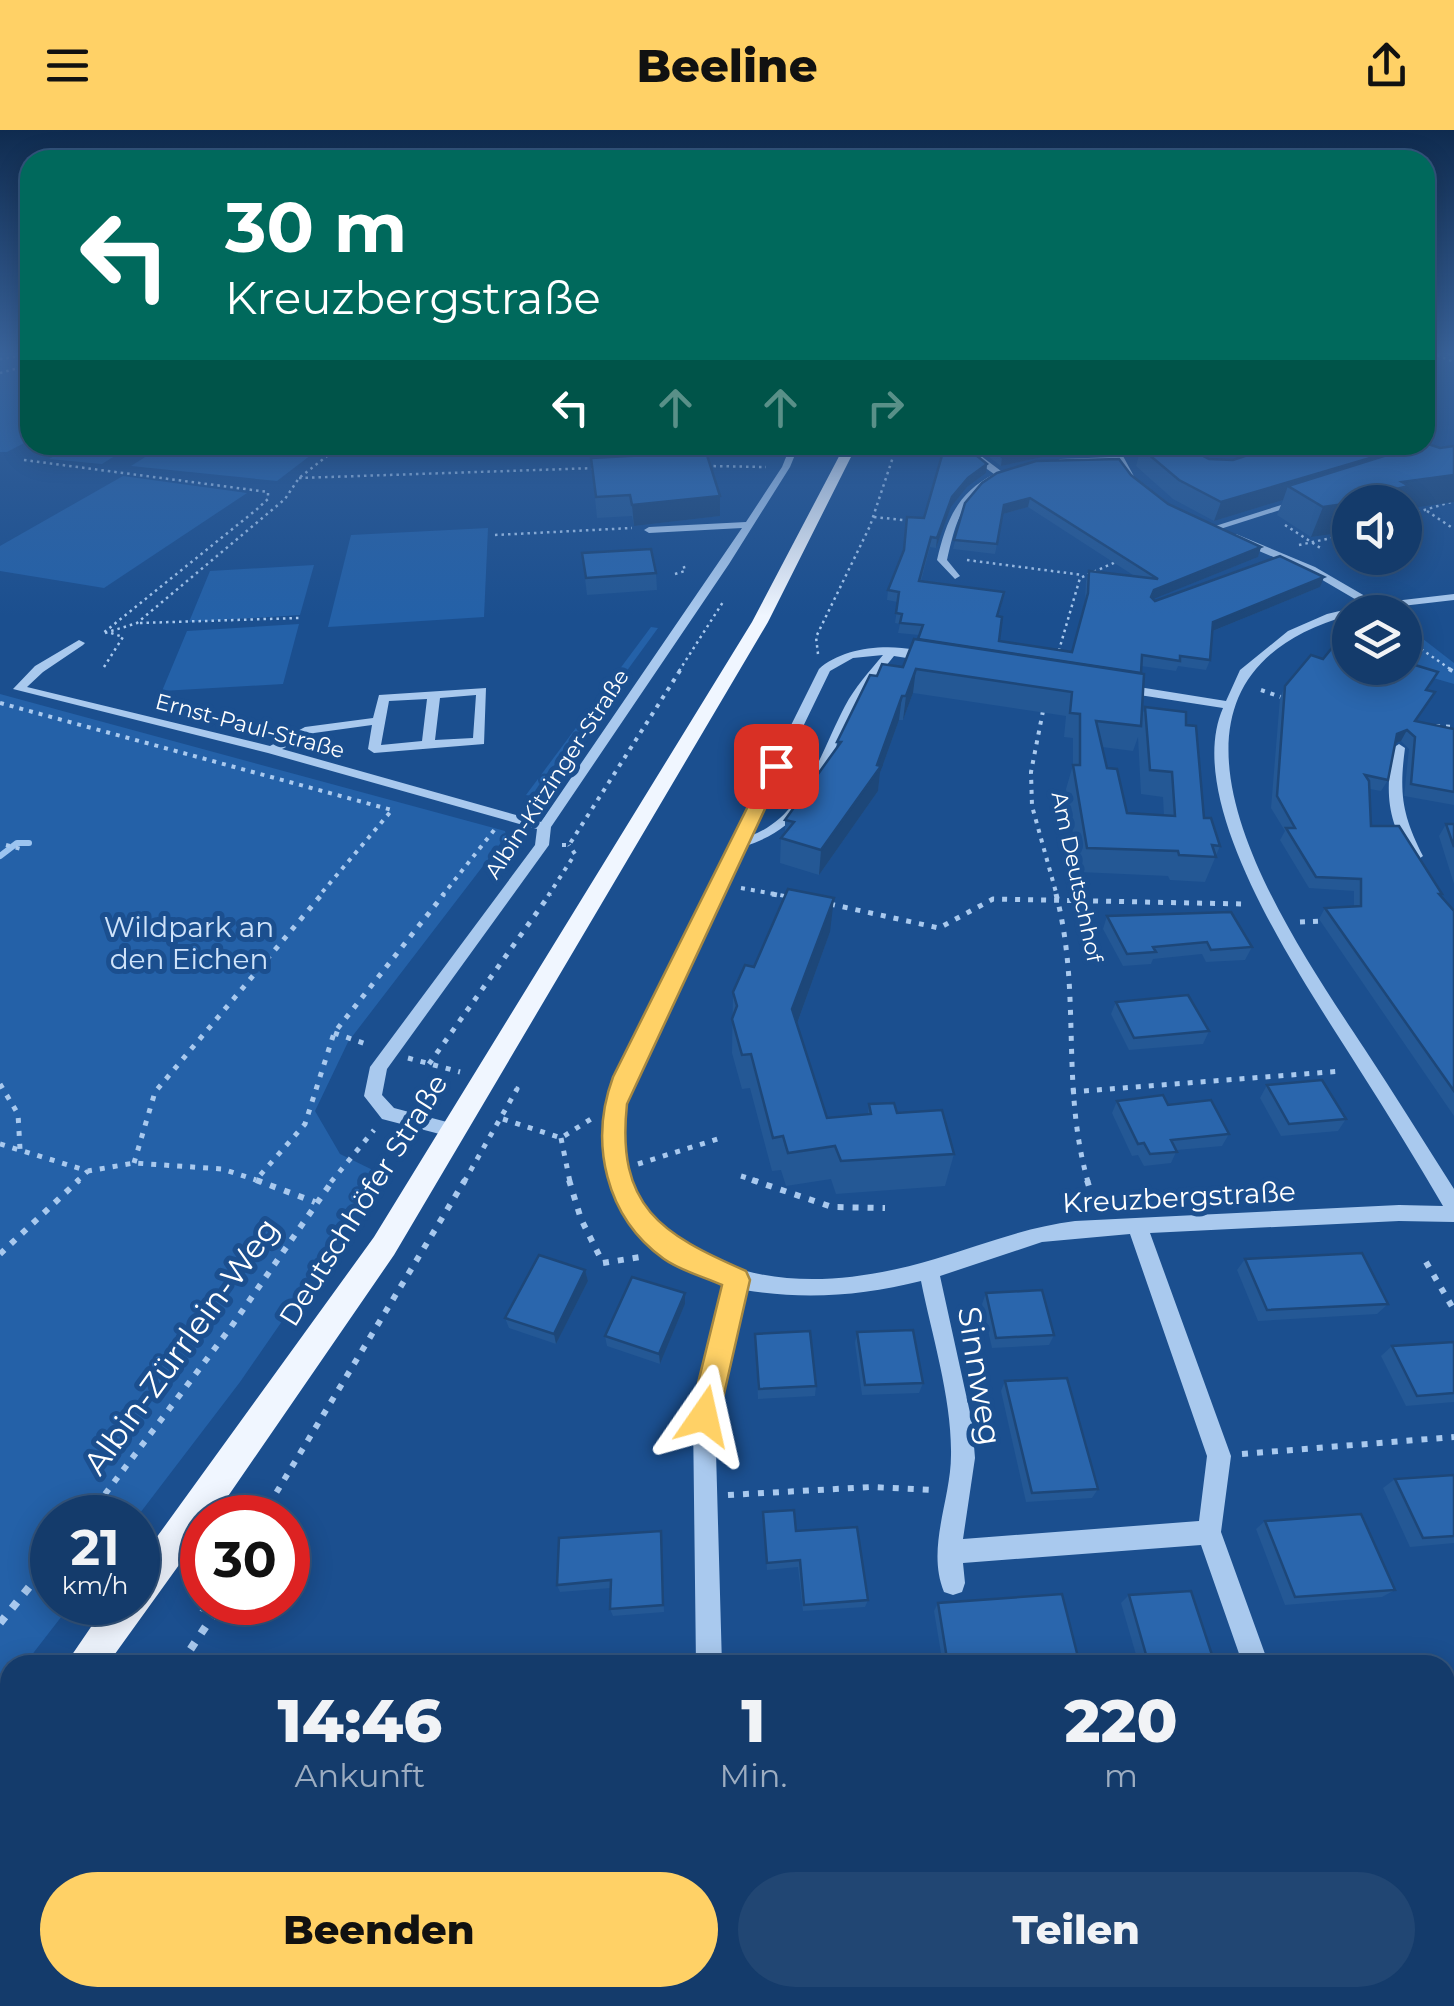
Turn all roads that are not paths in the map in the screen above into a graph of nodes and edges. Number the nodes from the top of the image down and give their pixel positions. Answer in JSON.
{"nodes":[{"id":1,"x":791,"y":455,"type":"edge"},
{"id":2,"x":846,"y":455,"type":"edge"},
{"id":3,"x":976,"y":455,"type":"edge"},
{"id":4,"x":1117,"y":455,"type":"edge"},
{"id":5,"x":1119,"y":460,"type":"junction"},
{"id":6,"x":1041,"y":464,"type":"edge"},
{"id":7,"x":1015,"y":469,"type":"edge"},
{"id":8,"x":1000,"y":474,"type":"junction"},
{"id":9,"x":1137,"y":482,"type":"edge"},
{"id":10,"x":1307,"y":500,"type":"edge"},
{"id":11,"x":747,"y":525,"type":"junction"},
{"id":12,"x":649,"y":530,"type":"edge"},
{"id":13,"x":1282,"y":555,"type":"junction"},
{"id":14,"x":1264,"y":563,"type":"edge"},
{"id":15,"x":955,"y":576,"type":"dead end"},
{"id":16,"x":1355,"y":595,"type":"edge"},
{"id":17,"x":1454,"y":597,"type":"edge"},
{"id":18,"x":1422,"y":601,"type":"edge"},
{"id":19,"x":1332,"y":618,"type":"edge"},
{"id":20,"x":79,"y":643,"type":"road end"},
{"id":21,"x":892,"y":652,"type":"junction"},
{"id":22,"x":945,"y":660,"type":"edge"},
{"id":23,"x":1109,"y":686,"type":"edge"},
{"id":24,"x":434,"y":694,"type":"junction"},
{"id":25,"x":1228,"y":704,"type":"junction"},
{"id":26,"x":379,"y":721,"type":"junction"},
{"id":27,"x":428,"y":745,"type":"junction"},
{"id":28,"x":1399,"y":748,"type":"edge"},
{"id":29,"x":272,"y":750,"type":"junction"},
{"id":30,"x":543,"y":836,"type":"junction"},
{"id":31,"x":738,"y":844,"type":"junction"},
{"id":32,"x":1423,"y":869,"type":"edge"},
{"id":33,"x":455,"y":1131,"type":"junction"},
{"id":34,"x":1454,"y":1206,"type":"edge"},
{"id":35,"x":1454,"y":1214,"type":"edge"},
{"id":36,"x":1137,"y":1225,"type":"junction"},
{"id":37,"x":928,"y":1271,"type":"junction"},
{"id":38,"x":737,"y":1280,"type":"junction"},
{"id":39,"x":1209,"y":1532,"type":"junction"},
{"id":40,"x":949,"y":1552,"type":"junction"},
{"id":41,"x":160,"y":1562,"type":"edge"},
{"id":42,"x":953,"y":1583,"type":"dead end"},
{"id":43,"x":113,"y":1625,"type":"edge"},
{"id":44,"x":91,"y":1655,"type":"edge"},
{"id":45,"x":709,"y":1655,"type":"edge"},
{"id":46,"x":1252,"y":1655,"type":"edge"}],
"edges":[{"from":1,"to":11,"type":"street","name":"Albin-Kitzinger-Straße"},
{"from":2,"to":33,"type":"main road","name":"Deutschhöfer Straße"},
{"from":3,"to":8,"type":"street"},
{"from":4,"to":5,"type":"street"},
{"from":5,"to":6,"type":"street"},
{"from":5,"to":9,"type":"street"},
{"from":7,"to":8,"type":"street"},
{"from":8,"to":15,"type":"street"},
{"from":10,"to":13,"type":"street"},
{"from":11,"to":12,"type":"street"},
{"from":11,"to":30,"type":"street","name":"Albin-Kitzinger-Straße"},
{"from":13,"to":14,"type":"street"},
{"from":13,"to":16,"type":"street"},
{"from":17,"to":18,"type":"street"},
{"from":19,"to":25,"type":"street"},
{"from":20,"to":29,"type":"street","name":"Ernst-Paul-Straße"},
{"from":21,"to":22,"type":"street"},
{"from":21,"to":31,"type":"street"},
{"from":21,"to":31,"type":"street","name":"Kreuzbergstraße"},
{"from":23,"to":25,"type":"street"},
{"from":24,"to":26,"type":"street"},
{"from":24,"to":27,"type":"street"},
{"from":24,"to":27,"type":"street"},
{"from":25,"to":34,"type":"street"},
{"from":26,"to":27,"type":"street"},
{"from":26,"to":29,"type":"street"},
{"from":28,"to":32,"type":"street"},
{"from":29,"to":30,"type":"street","name":"Ernst-Paul-Straße"},
{"from":30,"to":33,"type":"street","name":"Albin-Kitzinger-Straße"},
{"from":31,"to":38,"type":"street","name":"Kreuzbergstraße"},
{"from":33,"to":41,"type":"main road","name":"Deutschhöfer Straße"},
{"from":35,"to":36,"type":"street","name":"Kreuzbergstraße"},
{"from":36,"to":37,"type":"street","name":"Kreuzbergstraße"},
{"from":36,"to":39,"type":"street"},
{"from":37,"to":38,"type":"street","name":"Kreuzbergstraße"},
{"from":37,"to":40,"type":"street","name":"Sinnweg"},
{"from":38,"to":45,"type":"street"},
{"from":39,"to":40,"type":"street"},
{"from":39,"to":46,"type":"street"},
{"from":40,"to":42,"type":"street","name":"Sinnweg"},
{"from":43,"to":44,"type":"main road"}]}
